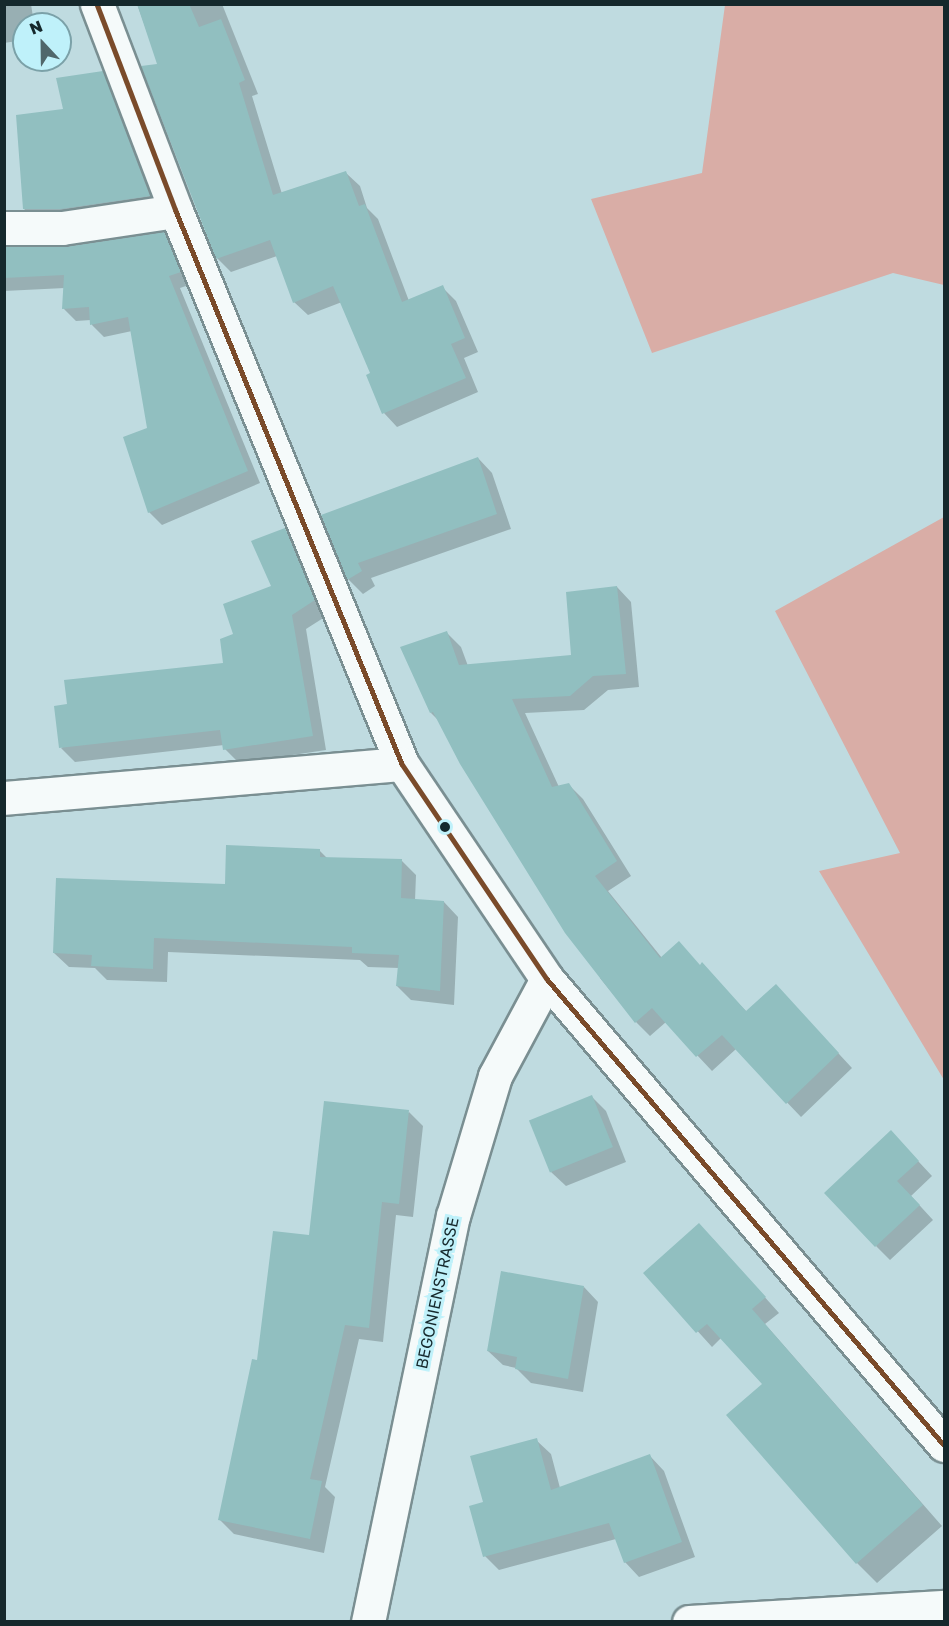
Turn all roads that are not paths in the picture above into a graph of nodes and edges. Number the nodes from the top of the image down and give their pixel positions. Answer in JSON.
{"nodes":[{"id":1,"x":97,"y":4,"type":"edge"},
{"id":2,"x":177,"y":211,"type":"junction"},
{"id":3,"x":4,"y":228,"type":"edge"},
{"id":4,"x":402,"y":764,"type":"junction"},
{"id":5,"x":4,"y":798,"type":"edge"},
{"id":6,"x":547,"y":979,"type":"junction"},
{"id":7,"x":945,"y":1445,"type":"edge"},
{"id":8,"x":945,"y":1607,"type":"edge"},
{"id":9,"x":767,"y":1620,"type":"edge"},
{"id":10,"x":368,"y":1622,"type":"edge"},
{"id":11,"x":689,"y":1622,"type":"edge"}],
"edges":[{"from":1,"to":2,"type":"street"},
{"from":2,"to":3,"type":"street"},
{"from":2,"to":4,"type":"street"},
{"from":4,"to":5,"type":"street"},
{"from":4,"to":6,"type":"street"},
{"from":6,"to":7,"type":"street"},
{"from":6,"to":10,"type":"street","name":"BEGONIENSTRASSE"},
{"from":8,"to":9,"type":"street"},
{"from":9,"to":11,"type":"street"}]}
